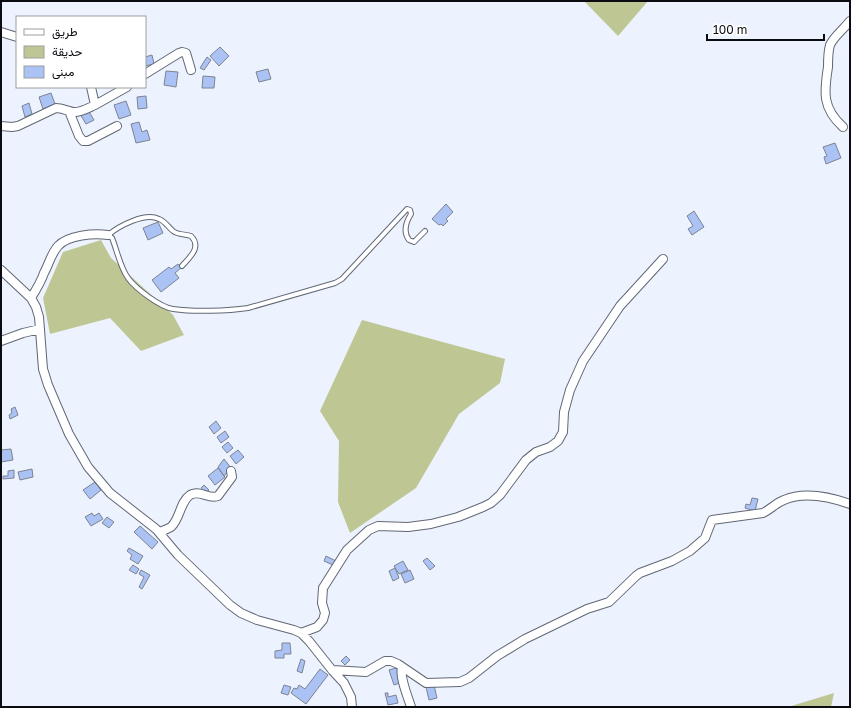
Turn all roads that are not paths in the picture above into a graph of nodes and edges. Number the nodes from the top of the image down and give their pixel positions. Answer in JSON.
{"nodes":[{"id":1,"x":850,"y":21,"type":"edge"},
{"id":2,"x":1,"y":32,"type":"edge"},
{"id":3,"x":16,"y":37,"type":"edge"},
{"id":4,"x":191,"y":70,"type":"dead end"},
{"id":5,"x":146,"y":73,"type":"edge"},
{"id":6,"x":91,"y":88,"type":"edge"},
{"id":7,"x":125,"y":88,"type":"edge"},
{"id":8,"x":95,"y":105,"type":"junction"},
{"id":9,"x":70,"y":111,"type":"junction"},
{"id":10,"x":1,"y":126,"type":"edge"},
{"id":11,"x":117,"y":126,"type":"dead end"},
{"id":12,"x":842,"y":127,"type":"dead end"},
{"id":13,"x":425,"y":232,"type":"dead end"},
{"id":14,"x":108,"y":235,"type":"junction"},
{"id":15,"x":662,"y":260,"type":"dead end"},
{"id":16,"x":182,"y":266,"type":"dead end"},
{"id":17,"x":1,"y":270,"type":"edge"},
{"id":18,"x":31,"y":298,"type":"junction"},
{"id":19,"x":40,"y":329,"type":"junction"},
{"id":20,"x":1,"y":341,"type":"edge"},
{"id":21,"x":232,"y":471,"type":"dead end"},
{"id":22,"x":850,"y":504,"type":"edge"},
{"id":23,"x":159,"y":532,"type":"junction"},
{"id":24,"x":301,"y":633,"type":"junction"},
{"id":25,"x":402,"y":667,"type":"junction"},
{"id":26,"x":332,"y":670,"type":"junction"},
{"id":27,"x":352,"y":707,"type":"edge"},
{"id":28,"x":411,"y":707,"type":"edge"}],
"edges":[{"from":1,"to":12,"type":"street"},
{"from":2,"to":3,"type":"street"},
{"from":4,"to":5,"type":"street"},
{"from":6,"to":8,"type":"street"},
{"from":7,"to":8,"type":"street"},
{"from":8,"to":9,"type":"street"},
{"from":9,"to":10,"type":"street"},
{"from":9,"to":11,"type":"street"},
{"from":13,"to":14,"type":"lane"},
{"from":14,"to":16,"type":"lane"},
{"from":14,"to":18,"type":"street"},
{"from":15,"to":24,"type":"street"},
{"from":17,"to":18,"type":"street"},
{"from":18,"to":19,"type":"street"},
{"from":19,"to":20,"type":"street"},
{"from":19,"to":23,"type":"street"},
{"from":21,"to":23,"type":"street"},
{"from":22,"to":25,"type":"street"},
{"from":23,"to":24,"type":"street"},
{"from":24,"to":26,"type":"street"},
{"from":25,"to":26,"type":"street"},
{"from":25,"to":28,"type":"street"},
{"from":26,"to":27,"type":"street"}]}
